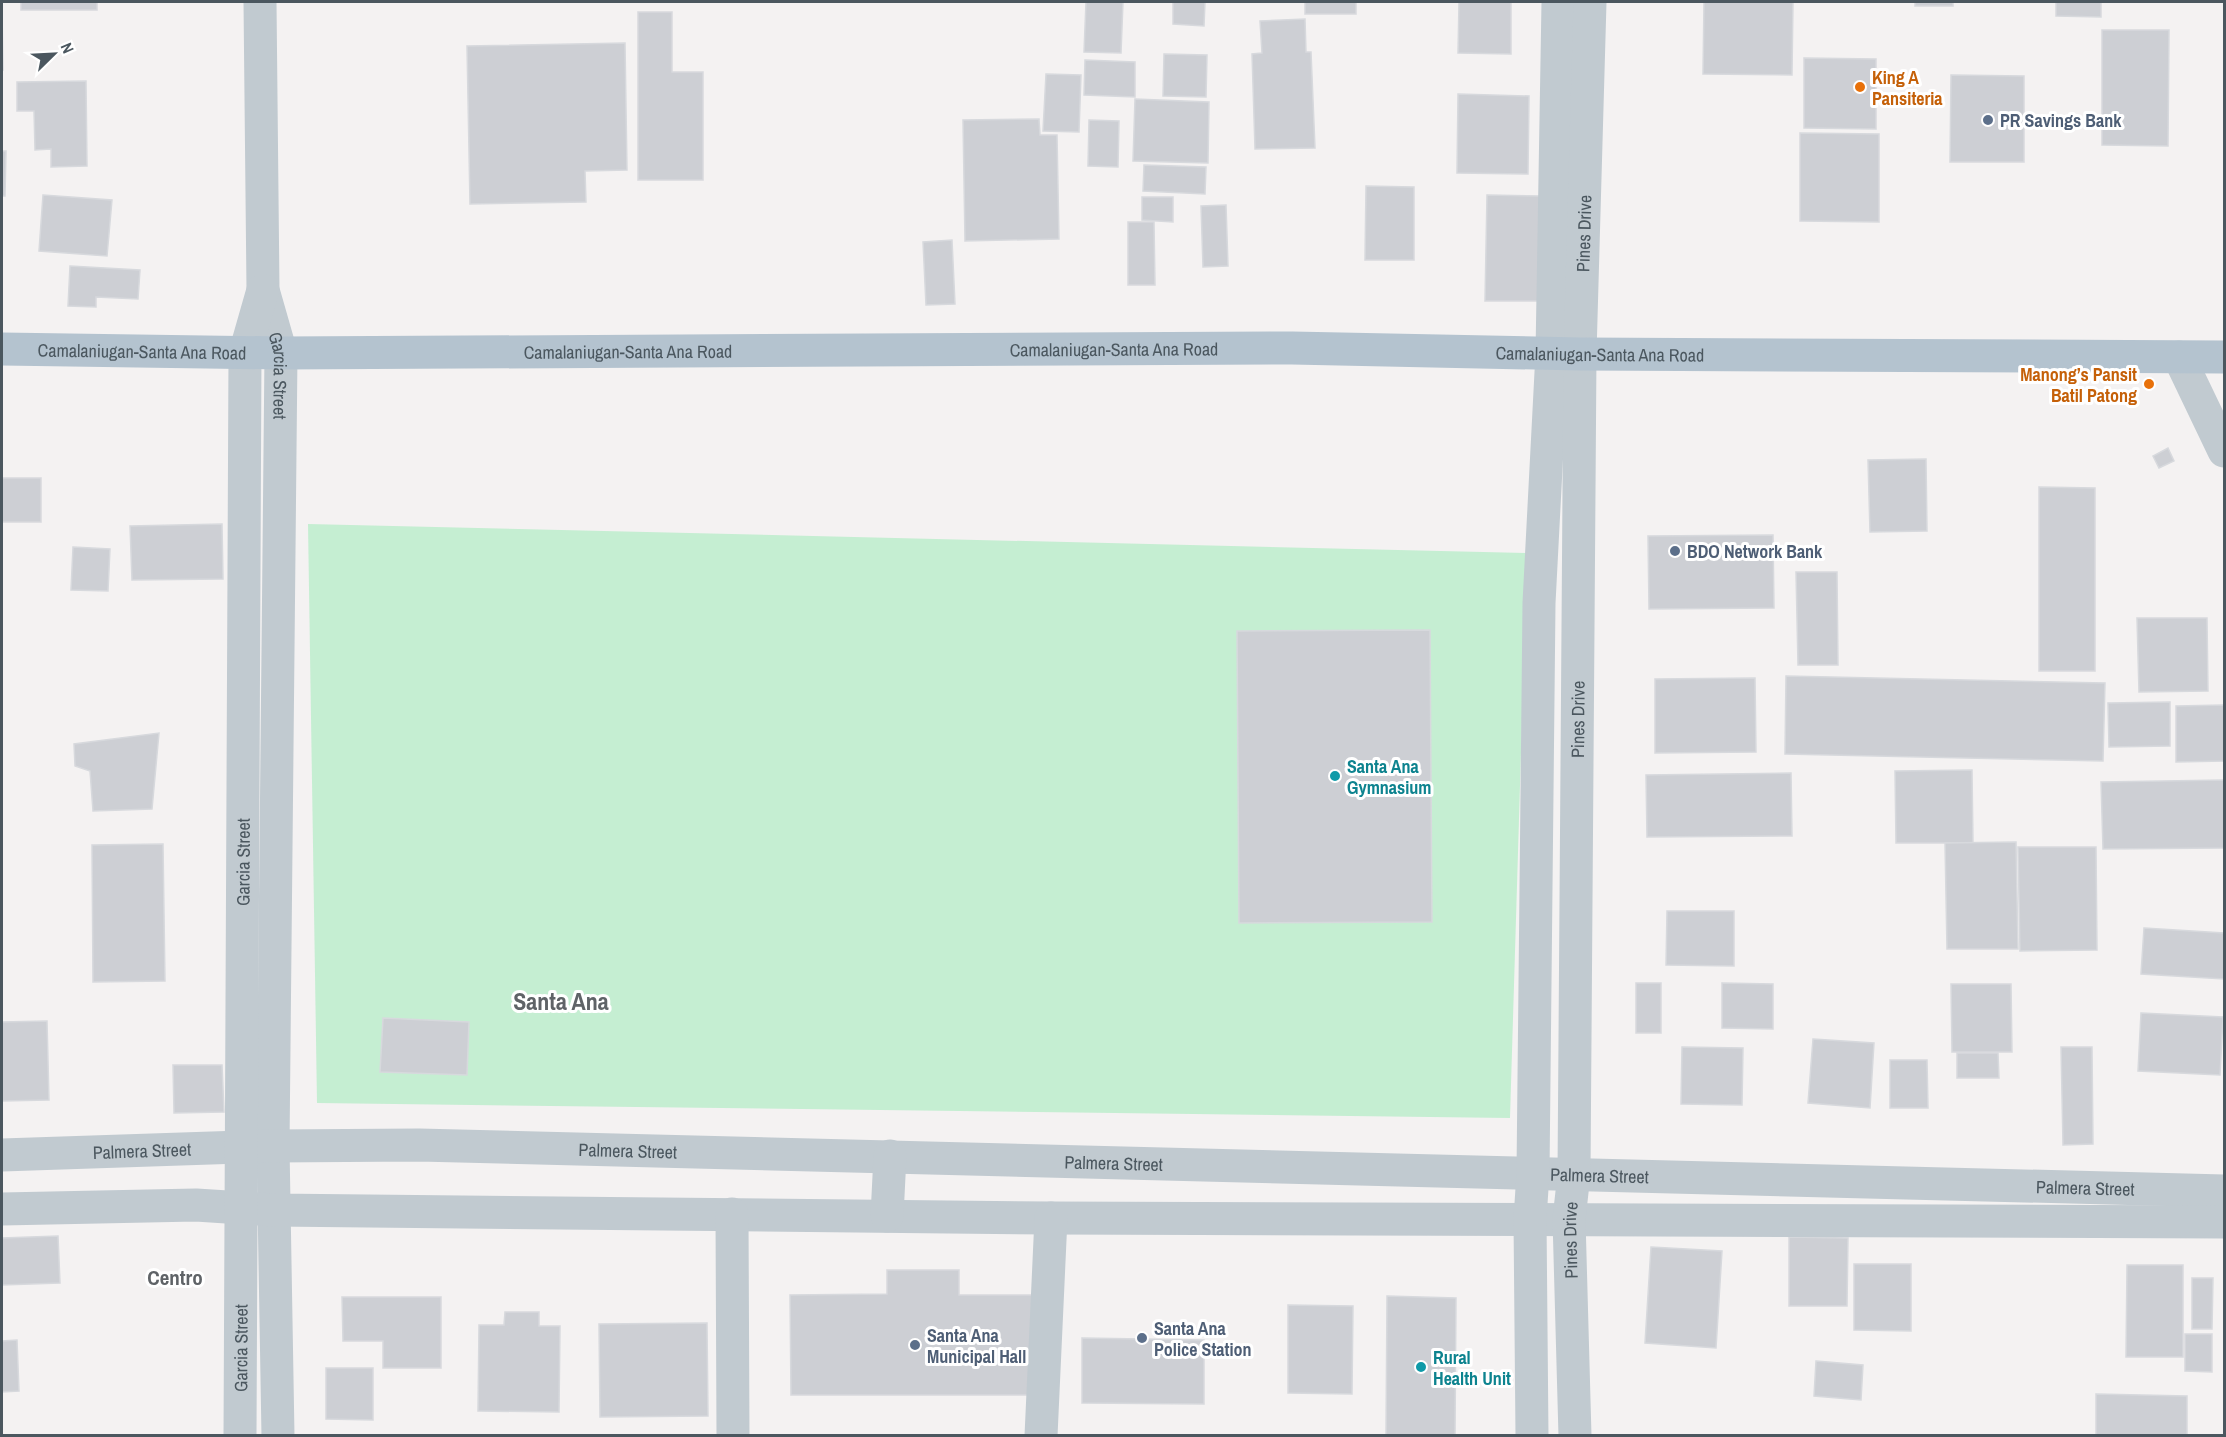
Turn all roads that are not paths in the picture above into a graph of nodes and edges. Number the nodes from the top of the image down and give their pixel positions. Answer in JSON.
{"nodes":[{"id":1,"x":260,"y":2,"type":"edge"},
{"id":2,"x":1558,"y":2,"type":"edge"},
{"id":3,"x":1590,"y":2,"type":"edge"},
{"id":4,"x":263,"y":290,"type":"junction"},
{"id":5,"x":2,"y":349,"type":"edge"},
{"id":6,"x":245,"y":353,"type":"junction"},
{"id":7,"x":281,"y":353,"type":"junction"},
{"id":8,"x":1566,"y":354,"type":"junction"},
{"id":9,"x":2179,"y":357,"type":"junction"},
{"id":10,"x":2224,"y":357,"type":"edge"},
{"id":11,"x":2224,"y":451,"type":"edge"},
{"id":12,"x":258,"y":1147,"type":"junction"},
{"id":13,"x":2,"y":1155,"type":"edge"},
{"id":14,"x":890,"y":1156,"type":"junction"},
{"id":15,"x":1533,"y":1173,"type":"junction"},
{"id":16,"x":1574,"y":1174,"type":"junction"},
{"id":17,"x":2224,"y":1191,"type":"edge"},
{"id":18,"x":242,"y":1208,"type":"junction"},
{"id":19,"x":2,"y":1209,"type":"edge"},
{"id":20,"x":274,"y":1210,"type":"junction"},
{"id":21,"x":732,"y":1215,"type":"junction"},
{"id":22,"x":887,"y":1216,"type":"junction"},
{"id":23,"x":1051,"y":1218,"type":"junction"},
{"id":24,"x":1569,"y":1219,"type":"junction"},
{"id":25,"x":1530,"y":1220,"type":"junction"},
{"id":26,"x":2224,"y":1222,"type":"edge"},
{"id":27,"x":240,"y":1436,"type":"edge"},
{"id":28,"x":278,"y":1436,"type":"edge"},
{"id":29,"x":733,"y":1436,"type":"edge"},
{"id":30,"x":1041,"y":1436,"type":"edge"},
{"id":31,"x":1532,"y":1436,"type":"edge"},
{"id":32,"x":1575,"y":1436,"type":"edge"}],
"edges":[{"from":1,"to":4,"type":"street","name":"Garcia Street"},
{"from":2,"to":8,"type":"street","name":"Pines Drive"},
{"from":3,"to":8,"type":"street","name":"Pines Drive"},
{"from":4,"to":6,"type":"street","name":"Garcia Street"},
{"from":4,"to":7,"type":"street","name":"Garcia Street"},
{"from":5,"to":6,"type":"main road","name":"Camalaniugan-Santa Ana Road"},
{"from":6,"to":7,"type":"main road","name":"Camalaniugan-Santa Ana Road"},
{"from":6,"to":12,"type":"street","name":"Garcia Street"},
{"from":7,"to":8,"type":"main road","name":"Camalaniugan-Santa Ana Road"},
{"from":7,"to":12,"type":"street","name":"Garcia Street"},
{"from":8,"to":9,"type":"main road","name":"Camalaniugan-Santa Ana Road"},
{"from":8,"to":15,"type":"street","name":"Pines Drive"},
{"from":8,"to":16,"type":"street","name":"Pines Drive"},
{"from":9,"to":10,"type":"main road","name":"Camalaniugan-Santa Ana Road"},
{"from":9,"to":11,"type":"street"},
{"from":12,"to":13,"type":"street","name":"Palmera Street"},
{"from":12,"to":14,"type":"street","name":"Palmera Street"},
{"from":12,"to":18,"type":"street","name":"Garcia Street"},
{"from":12,"to":20,"type":"street","name":"Garcia Street"},
{"from":14,"to":15,"type":"street","name":"Palmera Street"},
{"from":14,"to":22,"type":"street"},
{"from":15,"to":16,"type":"street","name":"Palmera Street"},
{"from":15,"to":25,"type":"street","name":"Pines Drive"},
{"from":16,"to":17,"type":"street","name":"Palmera Street"},
{"from":16,"to":24,"type":"street","name":"Pines Drive"},
{"from":18,"to":19,"type":"street","name":"Palmera Street"},
{"from":18,"to":20,"type":"street","name":"Palmera Street"},
{"from":18,"to":27,"type":"street","name":"Garcia Street"},
{"from":20,"to":21,"type":"street","name":"Palmera Street"},
{"from":20,"to":28,"type":"street","name":"Garcia Street"},
{"from":21,"to":22,"type":"street","name":"Palmera Street"},
{"from":21,"to":29,"type":"street"},
{"from":22,"to":23,"type":"street","name":"Palmera Street"},
{"from":23,"to":25,"type":"street","name":"Palmera Street"},
{"from":23,"to":30,"type":"street"},
{"from":24,"to":25,"type":"street","name":"Palmera Street"},
{"from":24,"to":26,"type":"street","name":"Palmera Street"},
{"from":24,"to":32,"type":"street","name":"Pines Drive"},
{"from":25,"to":31,"type":"street","name":"Pines Drive"}]}
